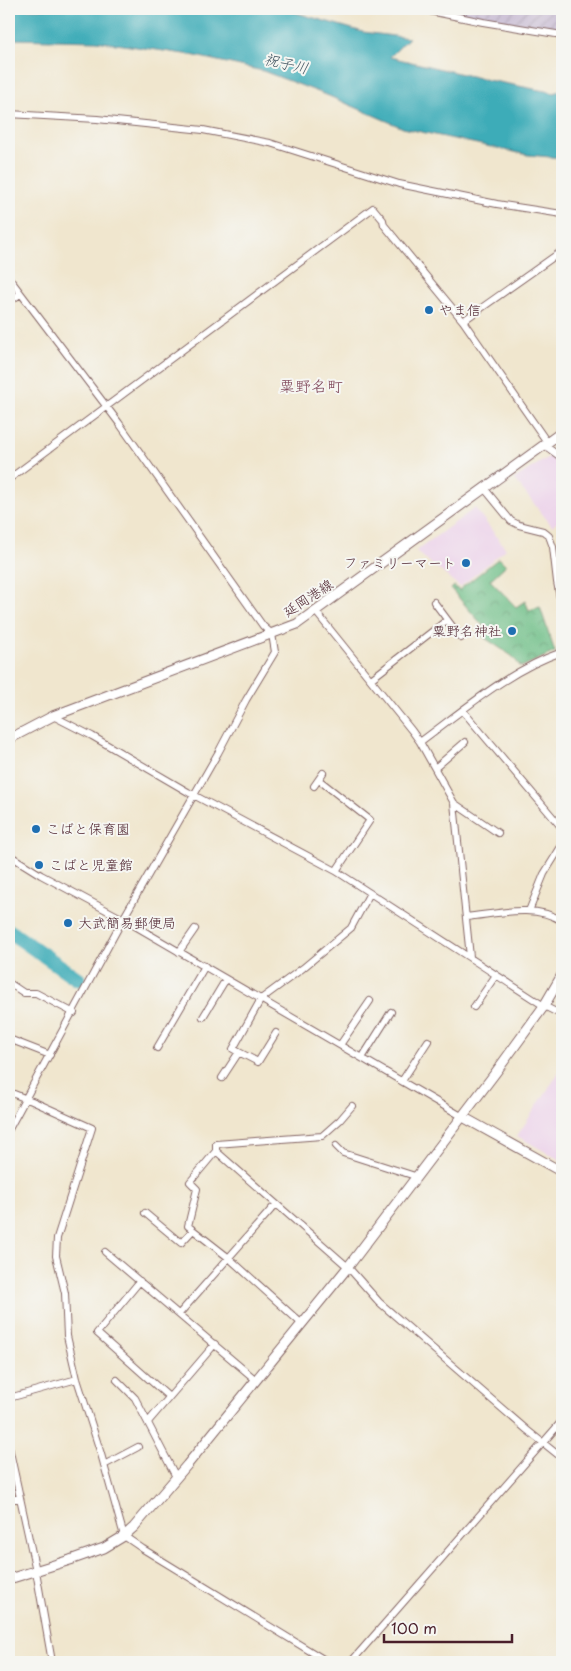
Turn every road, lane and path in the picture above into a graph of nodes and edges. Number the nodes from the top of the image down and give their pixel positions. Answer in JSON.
{"nodes":[{"id":1,"x":420,"y":9,"type":"edge"},
{"id":2,"x":562,"y":35,"type":"edge"},
{"id":3,"x":9,"y":114,"type":"edge"},
{"id":4,"x":562,"y":214,"type":"edge"},
{"id":5,"x":562,"y":251,"type":"edge"},
{"id":6,"x":9,"y":278,"type":"edge"},
{"id":7,"x":20,"y":294,"type":"junction"},
{"id":8,"x":9,"y":302,"type":"edge"},
{"id":9,"x":463,"y":321,"type":"junction"},
{"id":10,"x":106,"y":406,"type":"junction"},
{"id":11,"x":562,"y":432,"type":"edge"},
{"id":12,"x":546,"y":443,"type":"junction"},
{"id":13,"x":562,"y":458,"type":"edge"},
{"id":14,"x":9,"y":480,"type":"edge"},
{"id":15,"x":484,"y":488,"type":"junction"},
{"id":16,"x":434,"y":602,"type":"dead end"},
{"id":17,"x":562,"y":609,"type":"edge"},
{"id":18,"x":316,"y":612,"type":"junction"},
{"id":19,"x":447,"y":620,"type":"junction"},
{"id":20,"x":272,"y":634,"type":"junction"},
{"id":21,"x":461,"y":638,"type":"dead end"},
{"id":22,"x":562,"y":652,"type":"edge"},
{"id":23,"x":371,"y":679,"type":"junction"},
{"id":24,"x":463,"y":711,"type":"junction"},
{"id":25,"x":53,"y":716,"type":"junction"},
{"id":26,"x":9,"y":739,"type":"edge"},
{"id":27,"x":420,"y":742,"type":"junction"},
{"id":28,"x":465,"y":742,"type":"dead end"},
{"id":29,"x":435,"y":768,"type":"junction"},
{"id":30,"x":323,"y":774,"type":"dead end"},
{"id":31,"x":319,"y":780,"type":"junction"},
{"id":32,"x":314,"y":786,"type":"dead end"},
{"id":33,"x":194,"y":794,"type":"junction"},
{"id":34,"x":454,"y":803,"type":"junction"},
{"id":35,"x":562,"y":828,"type":"edge"},
{"id":36,"x":498,"y":833,"type":"dead end"},
{"id":37,"x":562,"y":845,"type":"edge"},
{"id":38,"x":9,"y":855,"type":"edge"},
{"id":39,"x":336,"y":871,"type":"junction"},
{"id":40,"x":370,"y":893,"type":"junction"},
{"id":41,"x":529,"y":911,"type":"junction"},
{"id":42,"x":466,"y":916,"type":"junction"},
{"id":43,"x":123,"y":919,"type":"junction"},
{"id":44,"x":562,"y":921,"type":"edge"},
{"id":45,"x":195,"y":929,"type":"dead end"},
{"id":46,"x":180,"y":952,"type":"junction"},
{"id":47,"x":470,"y":957,"type":"junction"},
{"id":48,"x":205,"y":966,"type":"junction"},
{"id":49,"x":496,"y":975,"type":"junction"},
{"id":50,"x":562,"y":975,"type":"edge"},
{"id":51,"x":226,"y":979,"type":"junction"},
{"id":52,"x":9,"y":983,"type":"edge"},
{"id":53,"x":262,"y":999,"type":"junction"},
{"id":54,"x":370,"y":1001,"type":"dead end"},
{"id":55,"x":544,"y":1006,"type":"junction"},
{"id":56,"x":474,"y":1007,"type":"dead end"},
{"id":57,"x":391,"y":1012,"type":"dead end"},
{"id":58,"x":74,"y":1013,"type":"junction"},
{"id":59,"x":562,"y":1015,"type":"edge"},
{"id":60,"x":203,"y":1017,"type":"dead end"},
{"id":61,"x":276,"y":1032,"type":"dead end"},
{"id":62,"x":9,"y":1039,"type":"edge"},
{"id":63,"x":428,"y":1041,"type":"dead end"},
{"id":64,"x":340,"y":1045,"type":"junction"},
{"id":65,"x":157,"y":1048,"type":"dead end"},
{"id":66,"x":238,"y":1052,"type":"junction"},
{"id":67,"x":50,"y":1055,"type":"junction"},
{"id":68,"x":362,"y":1058,"type":"junction"},
{"id":69,"x":222,"y":1078,"type":"dead end"},
{"id":70,"x":402,"y":1081,"type":"junction"},
{"id":71,"x":9,"y":1092,"type":"edge"},
{"id":72,"x":26,"y":1099,"type":"junction"},
{"id":73,"x":352,"y":1106,"type":"dead end"},
{"id":74,"x":463,"y":1117,"type":"junction"},
{"id":75,"x":9,"y":1130,"type":"edge"},
{"id":76,"x":336,"y":1146,"type":"dead end"},
{"id":77,"x":216,"y":1151,"type":"junction"},
{"id":78,"x":562,"y":1172,"type":"edge"},
{"id":79,"x":415,"y":1176,"type":"junction"},
{"id":80,"x":276,"y":1204,"type":"junction"},
{"id":81,"x":145,"y":1212,"type":"dead end"},
{"id":82,"x":193,"y":1230,"type":"junction"},
{"id":83,"x":105,"y":1252,"type":"dead end"},
{"id":84,"x":229,"y":1258,"type":"junction"},
{"id":85,"x":348,"y":1267,"type":"junction"},
{"id":86,"x":140,"y":1281,"type":"junction"},
{"id":87,"x":179,"y":1314,"type":"junction"},
{"id":88,"x":302,"y":1324,"type":"junction"},
{"id":89,"x":214,"y":1344,"type":"junction"},
{"id":90,"x":77,"y":1379,"type":"junction"},
{"id":91,"x":118,"y":1380,"type":"dead end"},
{"id":92,"x":256,"y":1380,"type":"junction"},
{"id":93,"x":169,"y":1397,"type":"junction"},
{"id":94,"x":9,"y":1398,"type":"edge"},
{"id":95,"x":562,"y":1421,"type":"edge"},
{"id":96,"x":148,"y":1422,"type":"junction"},
{"id":97,"x":544,"y":1442,"type":"junction"},
{"id":98,"x":9,"y":1447,"type":"edge"},
{"id":99,"x":138,"y":1447,"type":"dead end"},
{"id":100,"x":562,"y":1458,"type":"edge"},
{"id":101,"x":104,"y":1465,"type":"junction"},
{"id":102,"x":12,"y":1471,"type":"edge"},
{"id":103,"x":176,"y":1478,"type":"junction"},
{"id":104,"x":20,"y":1498,"type":"junction"},
{"id":105,"x":9,"y":1500,"type":"edge"},
{"id":106,"x":124,"y":1536,"type":"junction"},
{"id":107,"x":36,"y":1570,"type":"junction"},
{"id":108,"x":9,"y":1579,"type":"edge"},
{"id":109,"x":52,"y":1662,"type":"edge"},
{"id":110,"x":328,"y":1662,"type":"edge"},
{"id":111,"x":351,"y":1662,"type":"edge"}],
"edges":[{"from":1,"to":2,"type":"street"},
{"from":3,"to":4,"type":"street"},
{"from":5,"to":9,"type":"street"},
{"from":6,"to":7,"type":"street"},
{"from":7,"to":8,"type":"street"},
{"from":7,"to":10,"type":"street"},
{"from":9,"to":10,"type":"street"},
{"from":9,"to":12,"type":"street"},
{"from":10,"to":14,"type":"street"},
{"from":10,"to":20,"type":"street"},
{"from":11,"to":12,"type":"street","name":"延岡港線"},
{"from":12,"to":13,"type":"street"},
{"from":12,"to":15,"type":"street","name":"延岡港線"},
{"from":15,"to":17,"type":"street"},
{"from":15,"to":18,"type":"street","name":"延岡港線"},
{"from":16,"to":19,"type":"street"},
{"from":18,"to":20,"type":"street","name":"延岡港線"},
{"from":18,"to":23,"type":"street"},
{"from":19,"to":21,"type":"street"},
{"from":19,"to":23,"type":"street"},
{"from":20,"to":25,"type":"street","name":"延岡港線"},
{"from":20,"to":33,"type":"street"},
{"from":22,"to":24,"type":"street"},
{"from":23,"to":27,"type":"street"},
{"from":24,"to":27,"type":"street"},
{"from":24,"to":35,"type":"street"},
{"from":25,"to":26,"type":"street","name":"延岡港線"},
{"from":25,"to":33,"type":"street"},
{"from":27,"to":29,"type":"street"},
{"from":28,"to":29,"type":"street"},
{"from":29,"to":34,"type":"street"},
{"from":30,"to":31,"type":"street"},
{"from":31,"to":32,"type":"street"},
{"from":31,"to":39,"type":"street"},
{"from":33,"to":39,"type":"street"},
{"from":33,"to":43,"type":"street"},
{"from":34,"to":36,"type":"street"},
{"from":34,"to":42,"type":"street"},
{"from":37,"to":41,"type":"street"},
{"from":38,"to":43,"type":"street"},
{"from":39,"to":40,"type":"street"},
{"from":40,"to":47,"type":"street"},
{"from":40,"to":53,"type":"street"},
{"from":41,"to":42,"type":"street"},
{"from":41,"to":44,"type":"street"},
{"from":42,"to":47,"type":"street"},
{"from":43,"to":46,"type":"street"},
{"from":43,"to":58,"type":"street"},
{"from":45,"to":46,"type":"street"},
{"from":46,"to":48,"type":"street"},
{"from":47,"to":49,"type":"street"},
{"from":48,"to":51,"type":"street"},
{"from":48,"to":65,"type":"street"},
{"from":49,"to":55,"type":"street"},
{"from":49,"to":56,"type":"street"},
{"from":50,"to":55,"type":"street"},
{"from":51,"to":53,"type":"street"},
{"from":51,"to":60,"type":"street"},
{"from":52,"to":58,"type":"street"},
{"from":53,"to":64,"type":"street"},
{"from":53,"to":66,"type":"street"},
{"from":54,"to":64,"type":"street"},
{"from":55,"to":59,"type":"street"},
{"from":55,"to":74,"type":"street"},
{"from":57,"to":68,"type":"street"},
{"from":58,"to":67,"type":"street"},
{"from":61,"to":66,"type":"street"},
{"from":62,"to":67,"type":"street"},
{"from":63,"to":70,"type":"street"},
{"from":64,"to":68,"type":"street"},
{"from":66,"to":69,"type":"street"},
{"from":67,"to":72,"type":"street"},
{"from":68,"to":70,"type":"street"},
{"from":70,"to":74,"type":"street"},
{"from":71,"to":72,"type":"street"},
{"from":72,"to":75,"type":"street"},
{"from":72,"to":90,"type":"street"},
{"from":73,"to":77,"type":"street"},
{"from":74,"to":78,"type":"street"},
{"from":74,"to":79,"type":"street"},
{"from":76,"to":79,"type":"street"},
{"from":77,"to":80,"type":"street"},
{"from":77,"to":82,"type":"street"},
{"from":79,"to":85,"type":"street"},
{"from":80,"to":84,"type":"street"},
{"from":80,"to":85,"type":"street"},
{"from":81,"to":82,"type":"street"},
{"from":82,"to":84,"type":"street"},
{"from":83,"to":86,"type":"street"},
{"from":84,"to":87,"type":"street"},
{"from":84,"to":88,"type":"street"},
{"from":85,"to":88,"type":"street"},
{"from":85,"to":97,"type":"street"},
{"from":86,"to":87,"type":"street"},
{"from":86,"to":93,"type":"street"},
{"from":87,"to":89,"type":"street"},
{"from":88,"to":92,"type":"street"},
{"from":89,"to":92,"type":"street"},
{"from":89,"to":93,"type":"street"},
{"from":90,"to":94,"type":"street"},
{"from":90,"to":101,"type":"street"},
{"from":91,"to":96,"type":"street"},
{"from":92,"to":103,"type":"street"},
{"from":93,"to":96,"type":"street"},
{"from":95,"to":97,"type":"street"},
{"from":96,"to":103,"type":"street"},
{"from":97,"to":100,"type":"street"},
{"from":97,"to":111,"type":"street"},
{"from":98,"to":102,"type":"street"},
{"from":99,"to":101,"type":"street"},
{"from":101,"to":106,"type":"street"},
{"from":102,"to":104,"type":"street"},
{"from":103,"to":106,"type":"street"},
{"from":104,"to":105,"type":"street"},
{"from":104,"to":107,"type":"street"},
{"from":106,"to":107,"type":"street"},
{"from":106,"to":110,"type":"street"},
{"from":107,"to":108,"type":"street"},
{"from":107,"to":109,"type":"street"}]}
